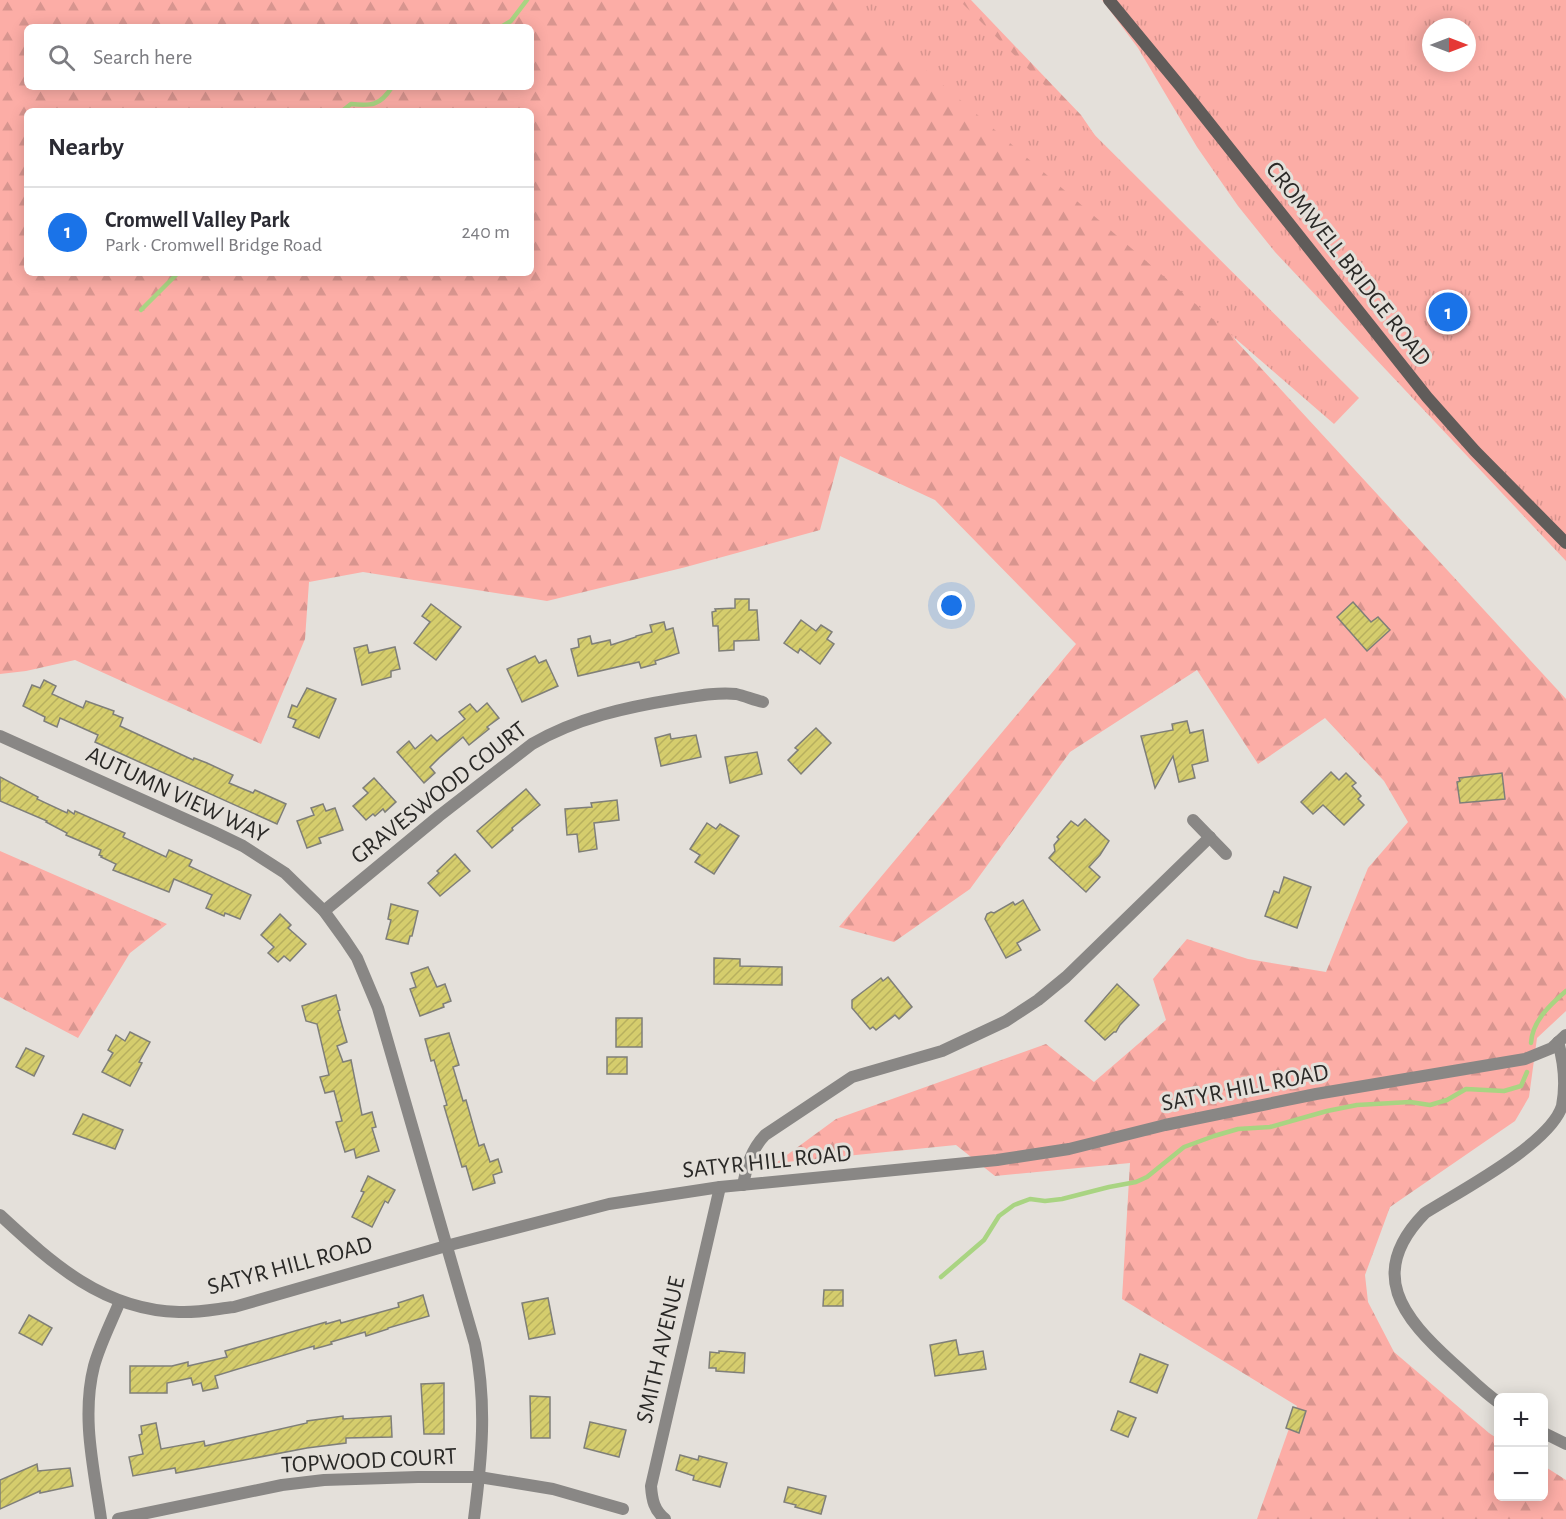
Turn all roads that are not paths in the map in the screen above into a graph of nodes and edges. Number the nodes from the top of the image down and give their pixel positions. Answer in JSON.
{"nodes":[{"id":1,"x":1109,"y":0,"type":"edge"},
{"id":2,"x":1566,"y":543,"type":"edge"},
{"id":3,"x":763,"y":702,"type":"dead end"},
{"id":4,"x":0,"y":736,"type":"edge"},
{"id":5,"x":1193,"y":820,"type":"dead end"},
{"id":6,"x":1210,"y":837,"type":"junction"},
{"id":7,"x":1226,"y":854,"type":"dead end"},
{"id":8,"x":324,"y":911,"type":"junction"},
{"id":9,"x":1562,"y":1039,"type":"edge"},
{"id":10,"x":743,"y":1185,"type":"junction"},
{"id":11,"x":720,"y":1187,"type":"junction"},
{"id":12,"x":0,"y":1215,"type":"edge"},
{"id":13,"x":446,"y":1246,"type":"junction"},
{"id":14,"x":120,"y":1301,"type":"junction"},
{"id":15,"x":1494,"y":1398,"type":"edge"},
{"id":16,"x":1548,"y":1435,"type":"edge"},
{"id":17,"x":1566,"y":1444,"type":"edge"},
{"id":18,"x":479,"y":1477,"type":"junction"},
{"id":19,"x":623,"y":1509,"type":"dead end"},
{"id":20,"x":101,"y":1519,"type":"edge"},
{"id":21,"x":118,"y":1519,"type":"edge"},
{"id":22,"x":474,"y":1519,"type":"edge"},
{"id":23,"x":665,"y":1519,"type":"edge"}],
"edges":[{"from":1,"to":2,"type":"main road","name":"CROMWELL BRIDGE ROAD"},
{"from":3,"to":8,"type":"street","name":"GRAVESWOOD COURT"},
{"from":4,"to":8,"type":"street","name":"AUTUMN VIEW WAY"},
{"from":5,"to":6,"type":"street"},
{"from":6,"to":7,"type":"street"},
{"from":6,"to":10,"type":"street"},
{"from":8,"to":13,"type":"street","name":"AUTUMN VIEW WAY"},
{"from":9,"to":10,"type":"street","name":"SATYR HILL ROAD"},
{"from":9,"to":15,"type":"street"},
{"from":10,"to":11,"type":"street","name":"SATYR HILL ROAD"},
{"from":11,"to":13,"type":"street","name":"SATYR HILL ROAD"},
{"from":11,"to":23,"type":"street","name":"SMITH AVENUE"},
{"from":12,"to":14,"type":"street","name":"SATYR HILL ROAD"},
{"from":13,"to":14,"type":"street","name":"SATYR HILL ROAD"},
{"from":13,"to":18,"type":"street","name":"AUTUMN VIEW WAY"},
{"from":14,"to":20,"type":"street"},
{"from":16,"to":17,"type":"street"},
{"from":18,"to":19,"type":"street","name":"TOPWOOD COURT"},
{"from":18,"to":21,"type":"street","name":"TOPWOOD COURT"},
{"from":18,"to":22,"type":"street","name":"AUTUMN VIEW WAY"}]}
